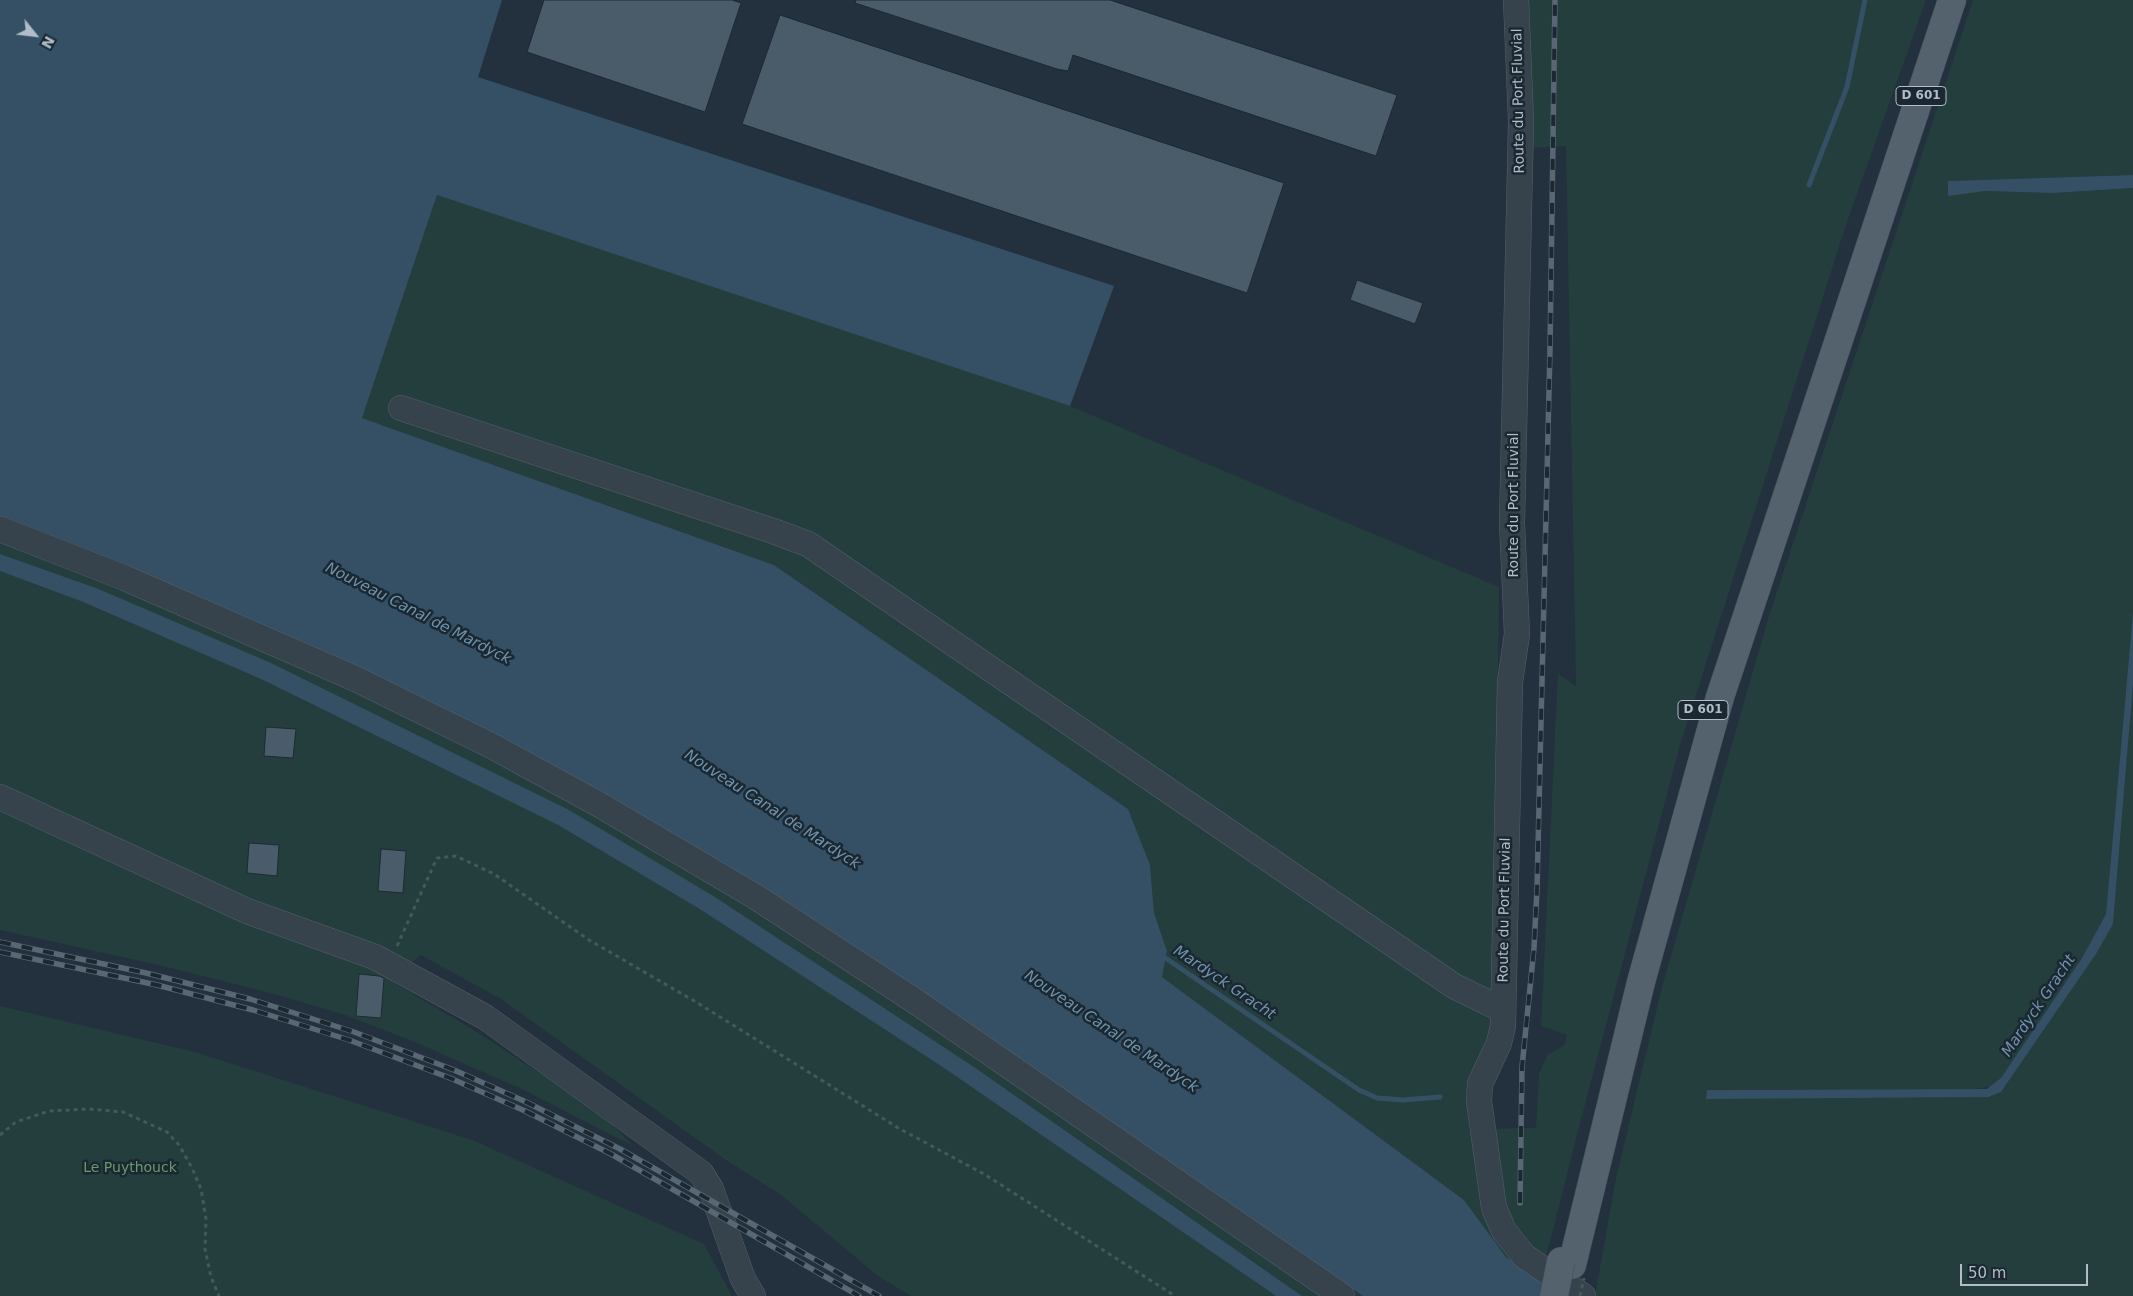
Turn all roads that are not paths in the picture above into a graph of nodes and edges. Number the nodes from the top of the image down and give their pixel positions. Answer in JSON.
{"nodes":[{"id":1,"x":1516,"y":0,"type":"edge"},
{"id":2,"x":1939,"y":0,"type":"edge"},
{"id":3,"x":1952,"y":0,"type":"edge"},
{"id":4,"x":401,"y":408,"type":"dead end"},
{"id":5,"x":0,"y":529,"type":"edge"},
{"id":6,"x":0,"y":797,"type":"edge"},
{"id":7,"x":1503,"y":1010,"type":"junction"},
{"id":8,"x":1574,"y":1282,"type":"edge"},
{"id":9,"x":753,"y":1296,"type":"edge"},
{"id":10,"x":1342,"y":1296,"type":"edge"},
{"id":11,"x":1554,"y":1296,"type":"edge"}],
"edges":[{"from":1,"to":7,"type":"street","name":"Route du Port Fluvial"},
{"from":2,"to":8,"type":"main road","number":"D 601"},
{"from":3,"to":8,"type":"main road","number":"D 601"},
{"from":4,"to":7,"type":"street"},
{"from":5,"to":10,"type":"street"},
{"from":6,"to":9,"type":"street"},
{"from":7,"to":8,"type":"street","name":"Route du Port Fluvial"},
{"from":8,"to":11,"type":"main road","number":"D 601","bridge":true}]}
